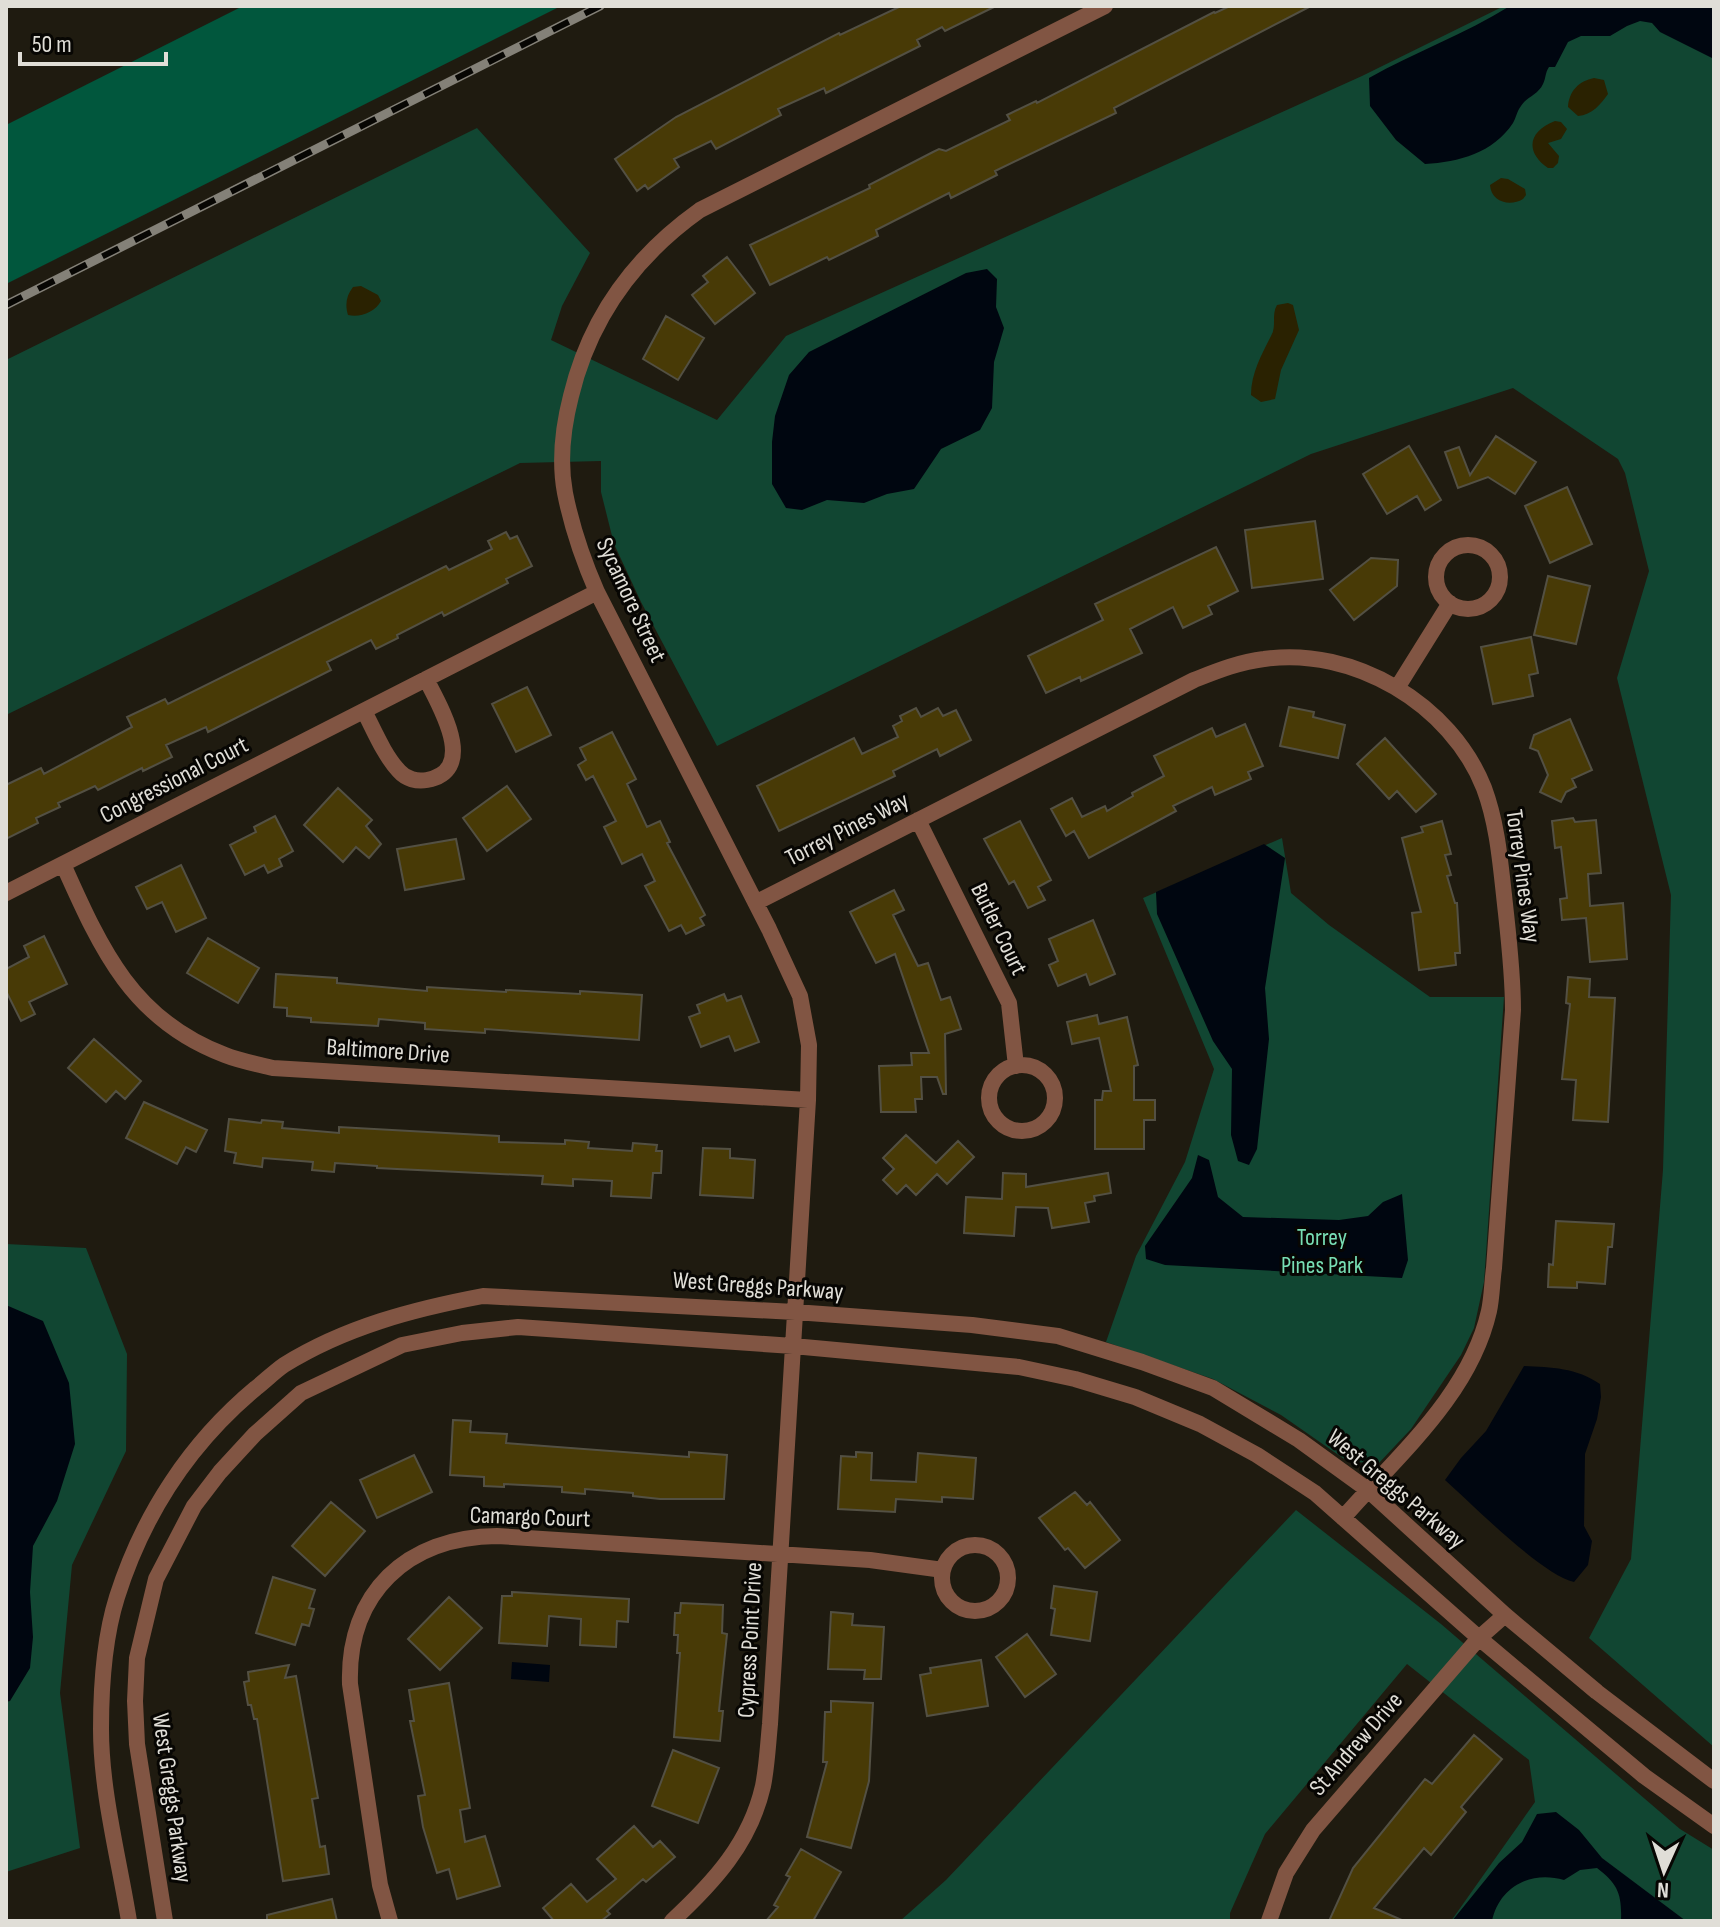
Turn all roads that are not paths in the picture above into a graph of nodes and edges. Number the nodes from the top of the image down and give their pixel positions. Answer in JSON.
{"nodes":[{"id":1,"x":1105,"y":6,"type":"edge"},
{"id":2,"x":597,"y":592,"type":"junction"},
{"id":3,"x":1450,"y":603,"type":"dead end"},
{"id":4,"x":426,"y":679,"type":"junction"},
{"id":5,"x":1397,"y":688,"type":"junction"},
{"id":6,"x":364,"y":711,"type":"junction"},
{"id":7,"x":918,"y":820,"type":"junction"},
{"id":8,"x":63,"y":864,"type":"junction"},
{"id":9,"x":6,"y":893,"type":"edge"},
{"id":10,"x":757,"y":902,"type":"junction"},
{"id":11,"x":1016,"y":1066,"type":"junction"},
{"id":12,"x":808,"y":1100,"type":"junction"},
{"id":13,"x":795,"y":1312,"type":"junction"},
{"id":14,"x":794,"y":1338,"type":"junction"},
{"id":15,"x":1368,"y":1490,"type":"junction"},
{"id":16,"x":1343,"y":1518,"type":"junction"},
{"id":17,"x":779,"y":1554,"type":"junction"},
{"id":18,"x":943,"y":1570,"type":"junction"},
{"id":19,"x":1505,"y":1615,"type":"junction"},
{"id":20,"x":1479,"y":1638,"type":"junction"},
{"id":21,"x":1714,"y":1781,"type":"edge"},
{"id":22,"x":1714,"y":1826,"type":"edge"},
{"id":23,"x":129,"y":1921,"type":"edge"},
{"id":24,"x":165,"y":1921,"type":"edge"},
{"id":25,"x":390,"y":1921,"type":"edge"},
{"id":26,"x":672,"y":1921,"type":"edge"},
{"id":27,"x":1269,"y":1921,"type":"edge"}],
"edges":[{"from":1,"to":2,"type":"street","name":"Sycamore Street"},
{"from":2,"to":4,"type":"street","name":"Congressional Court"},
{"from":2,"to":10,"type":"street","name":"Sycamore Street"},
{"from":3,"to":5,"type":"street"},
{"from":4,"to":6,"type":"street","name":"Congressional Court"},
{"from":4,"to":6,"type":"street"},
{"from":5,"to":7,"type":"street","name":"Torrey Pines Way"},
{"from":5,"to":15,"type":"street","name":"Torrey Pines Way"},
{"from":6,"to":8,"type":"street","name":"Congressional Court"},
{"from":7,"to":10,"type":"street","name":"Torrey Pines Way"},
{"from":7,"to":11,"type":"street","name":"Butler Court"},
{"from":8,"to":9,"type":"street","name":"Congressional Court"},
{"from":8,"to":12,"type":"street","name":"Baltimore Drive"},
{"from":10,"to":12,"type":"street","name":"Sycamore Street"},
{"from":11,"to":11,"type":"street"},
{"from":12,"to":13,"type":"street","name":"Sycamore Street"},
{"from":13,"to":14,"type":"street","name":"Sycamore Street"},
{"from":13,"to":15,"type":"street","name":"West Greggs Parkway"},
{"from":13,"to":23,"type":"street","name":"West Greggs Parkway"},
{"from":14,"to":16,"type":"street","name":"West Greggs Parkway"},
{"from":14,"to":17,"type":"street","name":"Cypress Point Drive"},
{"from":14,"to":24,"type":"street","name":"West Greggs Parkway"},
{"from":15,"to":16,"type":"street","name":"Torrey Pines Way"},
{"from":15,"to":19,"type":"street","name":"West Greggs Parkway"},
{"from":16,"to":20,"type":"street","name":"West Greggs Parkway"},
{"from":17,"to":18,"type":"street","name":"Camargo Court"},
{"from":17,"to":25,"type":"street","name":"Camargo Court"},
{"from":17,"to":26,"type":"street","name":"Cypress Point Drive"},
{"from":18,"to":18,"type":"street"},
{"from":19,"to":20,"type":"street","name":"St Andrew Drive"},
{"from":19,"to":21,"type":"street","name":"West Greggs Parkway"},
{"from":20,"to":22,"type":"street","name":"West Greggs Parkway"},
{"from":20,"to":27,"type":"street","name":"St Andrew Drive"}]}
